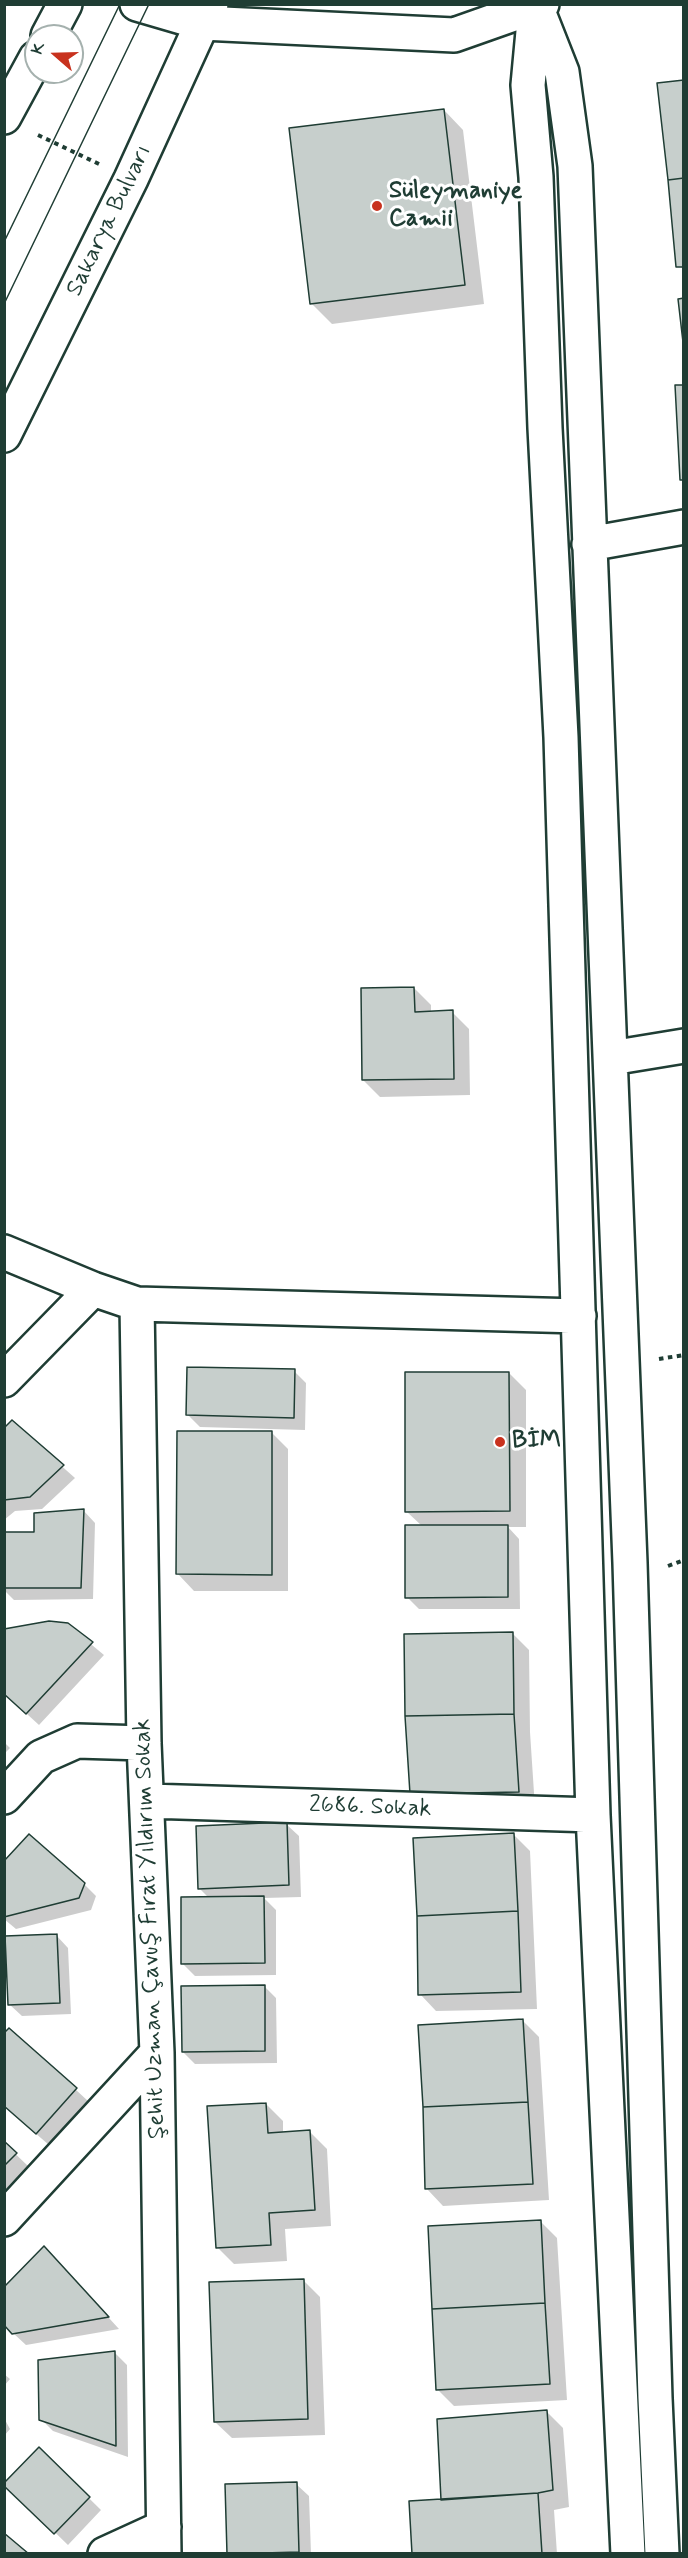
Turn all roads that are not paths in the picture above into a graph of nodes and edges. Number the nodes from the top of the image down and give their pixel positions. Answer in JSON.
{"nodes":[{"id":1,"x":65,"y":4,"type":"edge"},
{"id":2,"x":137,"y":4,"type":"edge"},
{"id":3,"x":537,"y":5,"type":"edge"},
{"id":4,"x":207,"y":14,"type":"edge"},
{"id":5,"x":54,"y":24,"type":"edge"},
{"id":6,"x":24,"y":80,"type":"edge"},
{"id":7,"x":4,"y":117,"type":"edge"},
{"id":8,"x":4,"y":435,"type":"edge"},
{"id":9,"x":684,"y":527,"type":"edge"},
{"id":10,"x":589,"y":544,"type":"junction"},
{"id":11,"x":684,"y":1046,"type":"edge"},
{"id":12,"x":611,"y":1058,"type":"junction"},
{"id":13,"x":4,"y":1252,"type":"edge"},
{"id":14,"x":93,"y":1289,"type":"junction"},
{"id":15,"x":137,"y":1304,"type":"junction"},
{"id":16,"x":579,"y":1316,"type":"junction"},
{"id":17,"x":4,"y":1380,"type":"edge"},
{"id":18,"x":144,"y":1743,"type":"junction"},
{"id":19,"x":4,"y":1797,"type":"edge"},
{"id":20,"x":147,"y":1801,"type":"junction"},
{"id":21,"x":593,"y":1815,"type":"junction"},
{"id":22,"x":158,"y":2053,"type":"junction"},
{"id":23,"x":4,"y":2220,"type":"edge"},
{"id":24,"x":164,"y":2540,"type":"edge"},
{"id":25,"x":105,"y":2553,"type":"edge"},
{"id":26,"x":628,"y":2553,"type":"edge"},
{"id":27,"x":662,"y":2553,"type":"edge"}],
"edges":[{"from":1,"to":5,"type":"street"},
{"from":2,"to":4,"type":"street"},
{"from":3,"to":4,"type":"street"},
{"from":3,"to":10,"type":"street"},
{"from":3,"to":16,"type":"street"},
{"from":4,"to":8,"type":"street","name":"Sakarya Bulvarı"},
{"from":6,"to":7,"type":"street"},
{"from":9,"to":10,"type":"street"},
{"from":10,"to":12,"type":"street"},
{"from":11,"to":12,"type":"street"},
{"from":12,"to":27,"type":"street"},
{"from":13,"to":14,"type":"street"},
{"from":14,"to":15,"type":"street"},
{"from":14,"to":17,"type":"street"},
{"from":15,"to":16,"type":"street"},
{"from":15,"to":18,"type":"street","name":"Şehit Uzman Çavuş Fırat Yıldırım Sokak"},
{"from":16,"to":21,"type":"street"},
{"from":18,"to":19,"type":"street"},
{"from":18,"to":20,"type":"street","name":"Şehit Uzman Çavuş Fırat Yıldırım Sokak"},
{"from":20,"to":21,"type":"street","name":"2686. Sokak"},
{"from":20,"to":22,"type":"street","name":"Şehit Uzman Çavuş Fırat Yıldırım Sokak"},
{"from":21,"to":26,"type":"street"},
{"from":22,"to":23,"type":"street"},
{"from":22,"to":24,"type":"street","name":"Şehit Uzman Çavuş Fırat Yıldırım Sokak"},
{"from":24,"to":25,"type":"street"}]}
